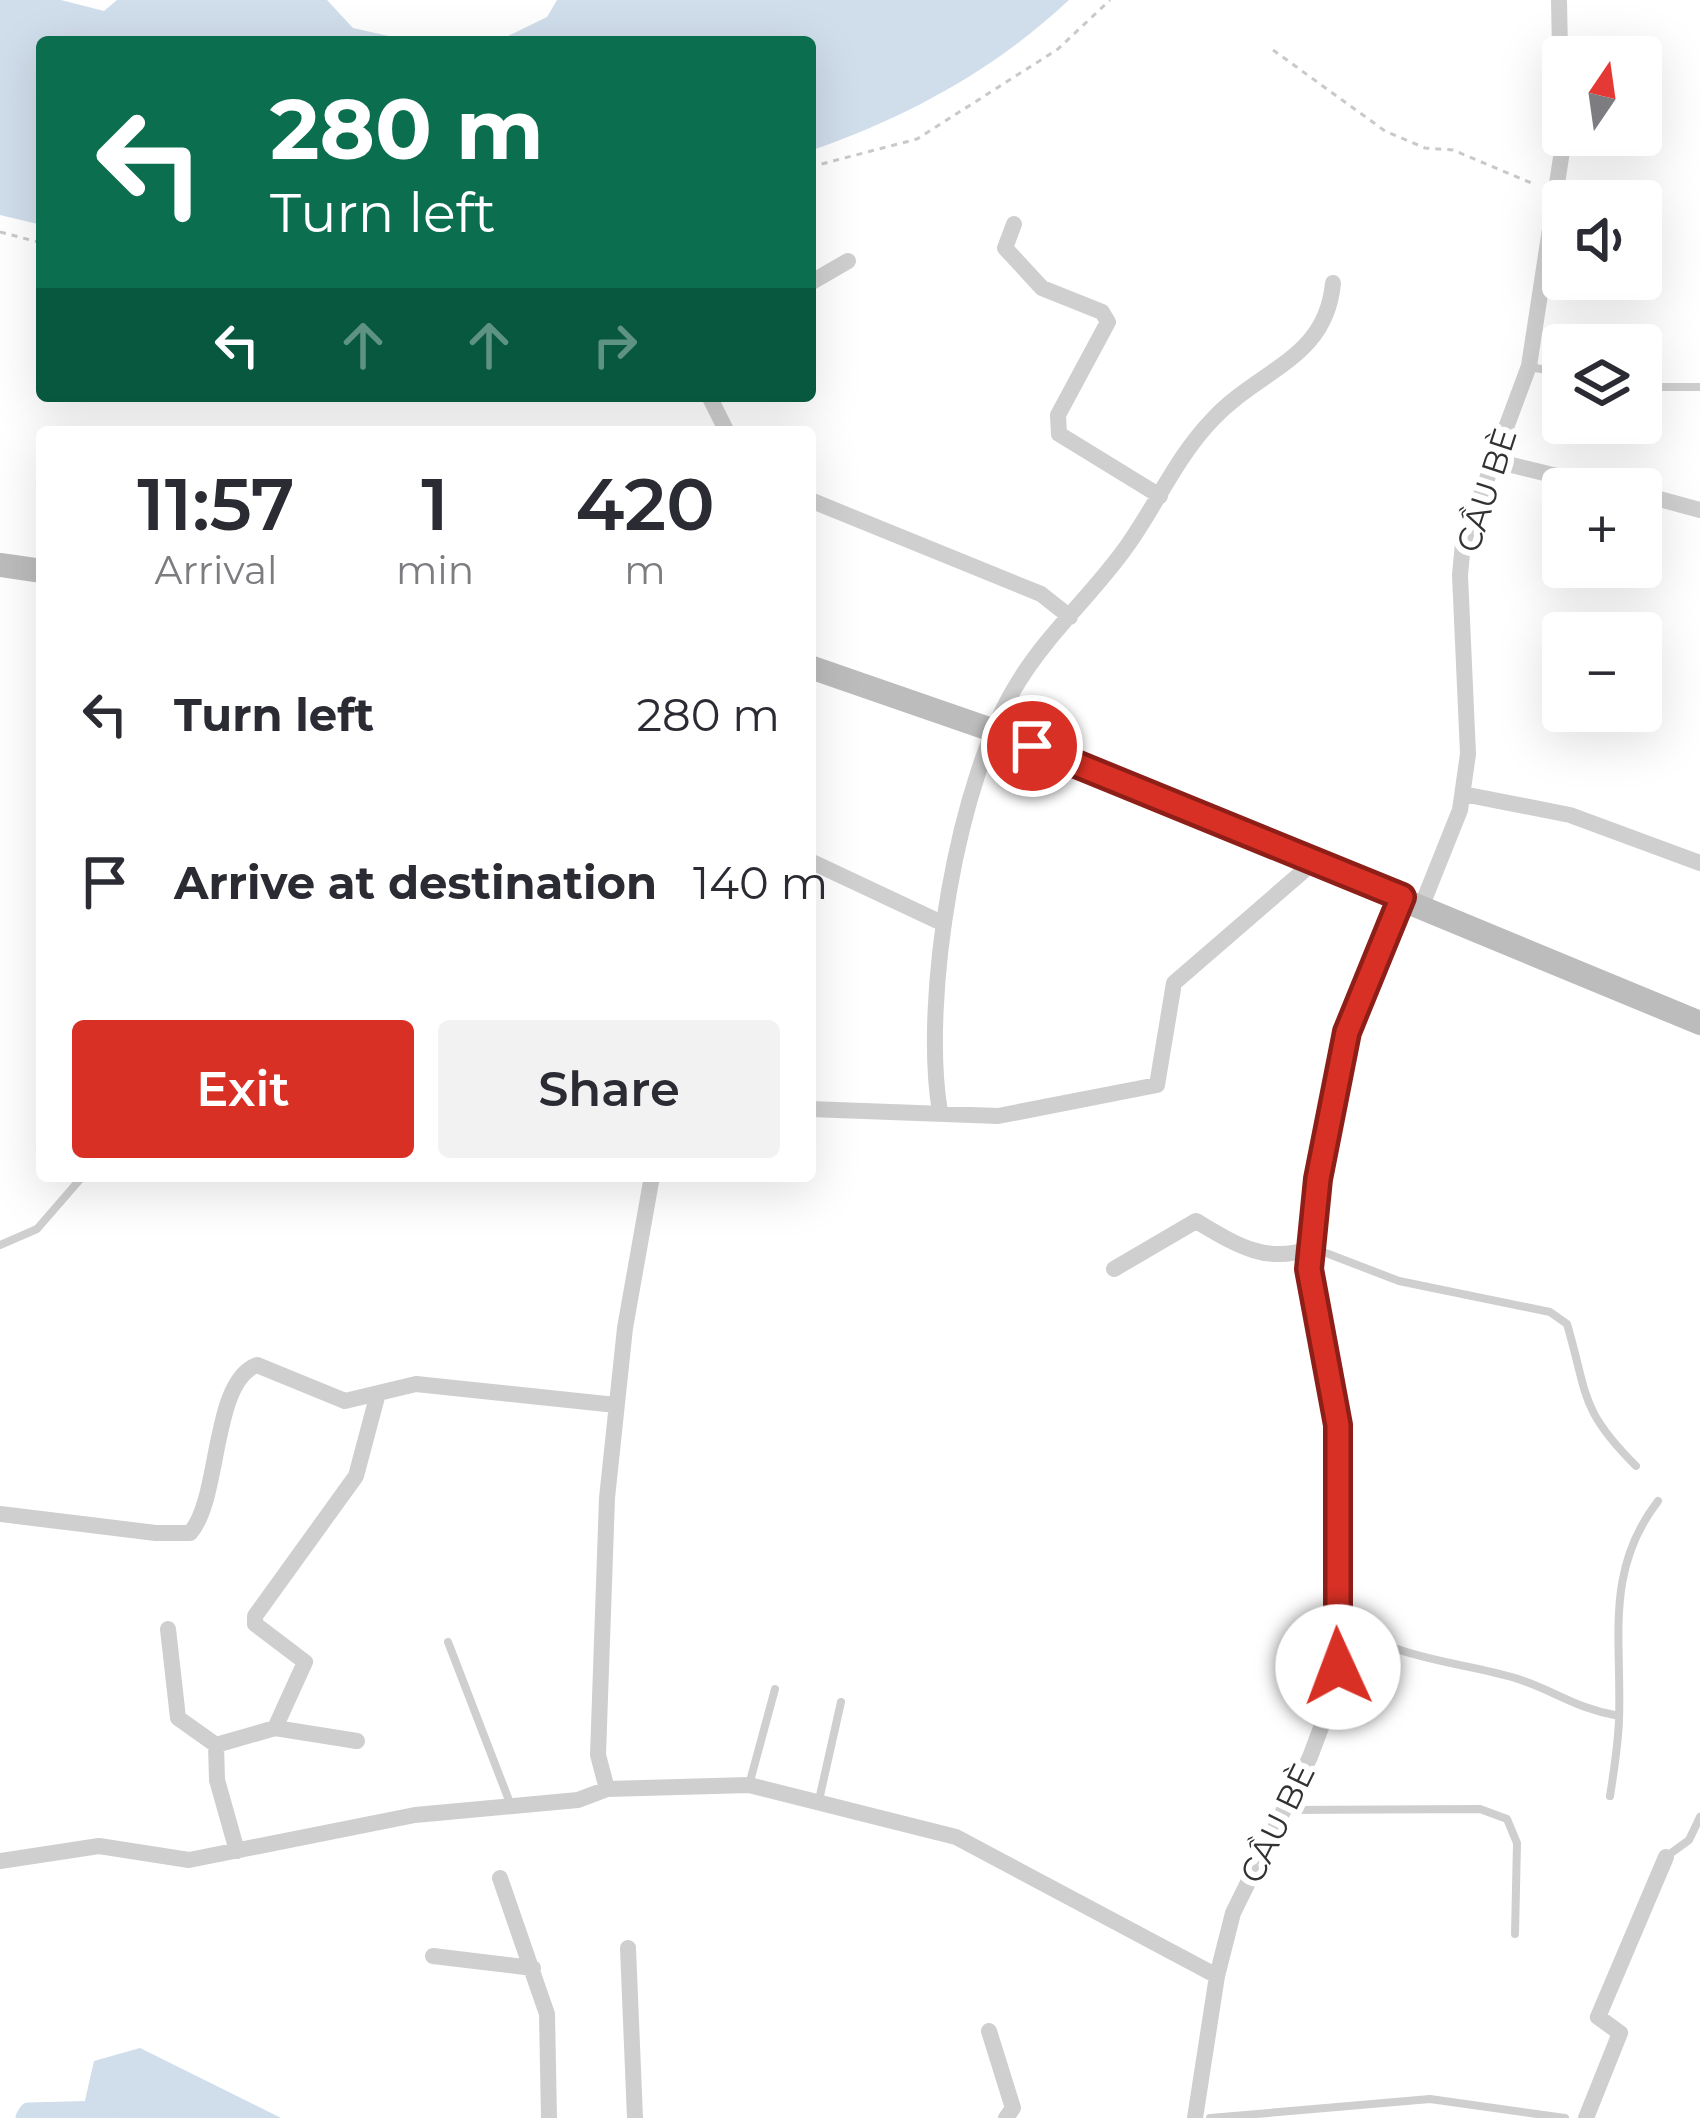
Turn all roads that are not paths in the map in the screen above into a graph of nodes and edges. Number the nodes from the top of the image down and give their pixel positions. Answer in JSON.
{"nodes":[{"id":1,"x":1559,"y":0,"type":"edge"},
{"id":2,"x":1014,"y":224,"type":"dead end"},
{"id":3,"x":848,"y":261,"type":"dead end"},
{"id":4,"x":816,"y":280,"type":"edge"},
{"id":5,"x":1333,"y":283,"type":"dead end"},
{"id":6,"x":1528,"y":366,"type":"junction"},
{"id":7,"x":1542,"y":369,"type":"edge"},
{"id":8,"x":1662,"y":387,"type":"edge"},
{"id":9,"x":1700,"y":387,"type":"edge"},
{"id":10,"x":1495,"y":461,"type":"junction"},
{"id":11,"x":1542,"y":472,"type":"edge"},
{"id":12,"x":1160,"y":496,"type":"junction"},
{"id":13,"x":1662,"y":500,"type":"edge"},
{"id":14,"x":816,"y":502,"type":"edge"},
{"id":15,"x":1700,"y":510,"type":"edge"},
{"id":16,"x":0,"y":566,"type":"edge"},
{"id":17,"x":36,"y":570,"type":"edge"},
{"id":18,"x":1070,"y":617,"type":"junction"},
{"id":19,"x":816,"y":669,"type":"edge"},
{"id":20,"x":992,"y":730,"type":"junction"},
{"id":21,"x":1463,"y":794,"type":"junction"},
{"id":22,"x":1315,"y":861,"type":"junction"},
{"id":23,"x":1700,"y":863,"type":"edge"},
{"id":24,"x":816,"y":864,"type":"edge"},
{"id":25,"x":1412,"y":901,"type":"junction"},
{"id":26,"x":944,"y":924,"type":"junction"},
{"id":27,"x":1700,"y":1023,"type":"edge"},
{"id":28,"x":816,"y":1109,"type":"edge"},
{"id":29,"x":940,"y":1112,"type":"junction"},
{"id":30,"x":77,"y":1182,"type":"edge"},
{"id":31,"x":651,"y":1182,"type":"edge"},
{"id":32,"x":0,"y":1245,"type":"edge"},
{"id":33,"x":1311,"y":1248,"type":"junction"},
{"id":34,"x":1114,"y":1269,"type":"dead end"},
{"id":35,"x":376,"y":1397,"type":"junction"},
{"id":36,"x":616,"y":1405,"type":"junction"},
{"id":37,"x":1636,"y":1466,"type":"dead end"},
{"id":38,"x":1658,"y":1501,"type":"dead end"},
{"id":39,"x":0,"y":1514,"type":"edge"},
{"id":40,"x":1335,"y":1611,"type":"junction"},
{"id":41,"x":168,"y":1629,"type":"dead end"},
{"id":42,"x":448,"y":1642,"type":"dead end"},
{"id":43,"x":775,"y":1690,"type":"dead end"},
{"id":44,"x":841,"y":1702,"type":"dead end"},
{"id":45,"x":1619,"y":1716,"type":"junction"},
{"id":46,"x":275,"y":1728,"type":"junction"},
{"id":47,"x":357,"y":1741,"type":"dead end"},
{"id":48,"x":216,"y":1745,"type":"junction"},
{"id":49,"x":749,"y":1785,"type":"junction"},
{"id":50,"x":607,"y":1789,"type":"junction"},
{"id":51,"x":1610,"y":1796,"type":"dead end"},
{"id":52,"x":819,"y":1800,"type":"junction"},
{"id":53,"x":511,"y":1805,"type":"junction"},
{"id":54,"x":1285,"y":1810,"type":"junction"},
{"id":55,"x":1700,"y":1817,"type":"edge"},
{"id":56,"x":237,"y":1851,"type":"junction"},
{"id":57,"x":1666,"y":1857,"type":"joint"},
{"id":58,"x":0,"y":1861,"type":"edge"},
{"id":59,"x":500,"y":1877,"type":"dead end"},
{"id":60,"x":1515,"y":1934,"type":"dead end"},
{"id":61,"x":628,"y":1948,"type":"dead end"},
{"id":62,"x":433,"y":1956,"type":"dead end"},
{"id":63,"x":533,"y":1968,"type":"junction"},
{"id":64,"x":1217,"y":1976,"type":"junction"},
{"id":65,"x":989,"y":2031,"type":"dead end"},
{"id":66,"x":549,"y":2118,"type":"edge"},
{"id":67,"x":635,"y":2118,"type":"edge"},
{"id":68,"x":1006,"y":2118,"type":"edge"},
{"id":69,"x":1196,"y":2118,"type":"edge"},
{"id":70,"x":1210,"y":2118,"type":"edge"},
{"id":71,"x":1565,"y":2118,"type":"edge"},
{"id":72,"x":1586,"y":2118,"type":"edge"}],
"edges":[{"from":1,"to":6,"type":"street","name":"CẦU BÈ"},
{"from":2,"to":12,"type":"street"},
{"from":3,"to":4,"type":"street"},
{"from":5,"to":12,"type":"street"},
{"from":6,"to":7,"type":"lane"},
{"from":6,"to":10,"type":"street","name":"CẦU BÈ"},
{"from":8,"to":9,"type":"lane"},
{"from":10,"to":11,"type":"street"},
{"from":10,"to":21,"type":"street","name":"CẦU BÈ"},
{"from":12,"to":18,"type":"street"},
{"from":13,"to":15,"type":"street"},
{"from":14,"to":18,"type":"street"},
{"from":16,"to":17,"type":"street"},
{"from":18,"to":20,"type":"street"},
{"from":19,"to":20,"type":"street"},
{"from":20,"to":22,"type":"street"},
{"from":20,"to":26,"type":"street"},
{"from":21,"to":23,"type":"street"},
{"from":21,"to":25,"type":"street","name":"CẦU BÈ"},
{"from":22,"to":25,"type":"street"},
{"from":22,"to":29,"type":"street"},
{"from":24,"to":26,"type":"street"},
{"from":25,"to":27,"type":"street"},
{"from":25,"to":33,"type":"street","name":"CẦU BÈ"},
{"from":26,"to":29,"type":"street"},
{"from":28,"to":29,"type":"street"},
{"from":30,"to":32,"type":"lane"},
{"from":31,"to":36,"type":"street"},
{"from":33,"to":34,"type":"street"},
{"from":33,"to":37,"type":"lane"},
{"from":33,"to":40,"type":"street","name":"CẦU BÈ"},
{"from":35,"to":36,"type":"street"},
{"from":35,"to":39,"type":"street"},
{"from":35,"to":46,"type":"street"},
{"from":36,"to":50,"type":"street"},
{"from":38,"to":45,"type":"lane"},
{"from":40,"to":45,"type":"lane"},
{"from":40,"to":54,"type":"street","name":"CẦU BÈ"},
{"from":41,"to":48,"type":"street"},
{"from":42,"to":53,"type":"lane"},
{"from":43,"to":49,"type":"lane"},
{"from":44,"to":52,"type":"lane"},
{"from":45,"to":51,"type":"lane"},
{"from":46,"to":47,"type":"street"},
{"from":46,"to":48,"type":"street"},
{"from":48,"to":56,"type":"street"},
{"from":49,"to":50,"type":"street"},
{"from":49,"to":52,"type":"street"},
{"from":50,"to":53,"type":"street"},
{"from":52,"to":64,"type":"street"},
{"from":53,"to":56,"type":"street"},
{"from":54,"to":60,"type":"lane"},
{"from":54,"to":64,"type":"street","name":"CẦU BÈ"},
{"from":55,"to":57,"type":"lane"},
{"from":56,"to":58,"type":"street"},
{"from":57,"to":72,"type":"street"},
{"from":59,"to":63,"type":"street"},
{"from":61,"to":67,"type":"street"},
{"from":62,"to":63,"type":"street"},
{"from":63,"to":66,"type":"street"},
{"from":64,"to":69,"type":"street","name":"CẦU BÈ"},
{"from":65,"to":68,"type":"street"},
{"from":70,"to":71,"type":"lane"}]}
